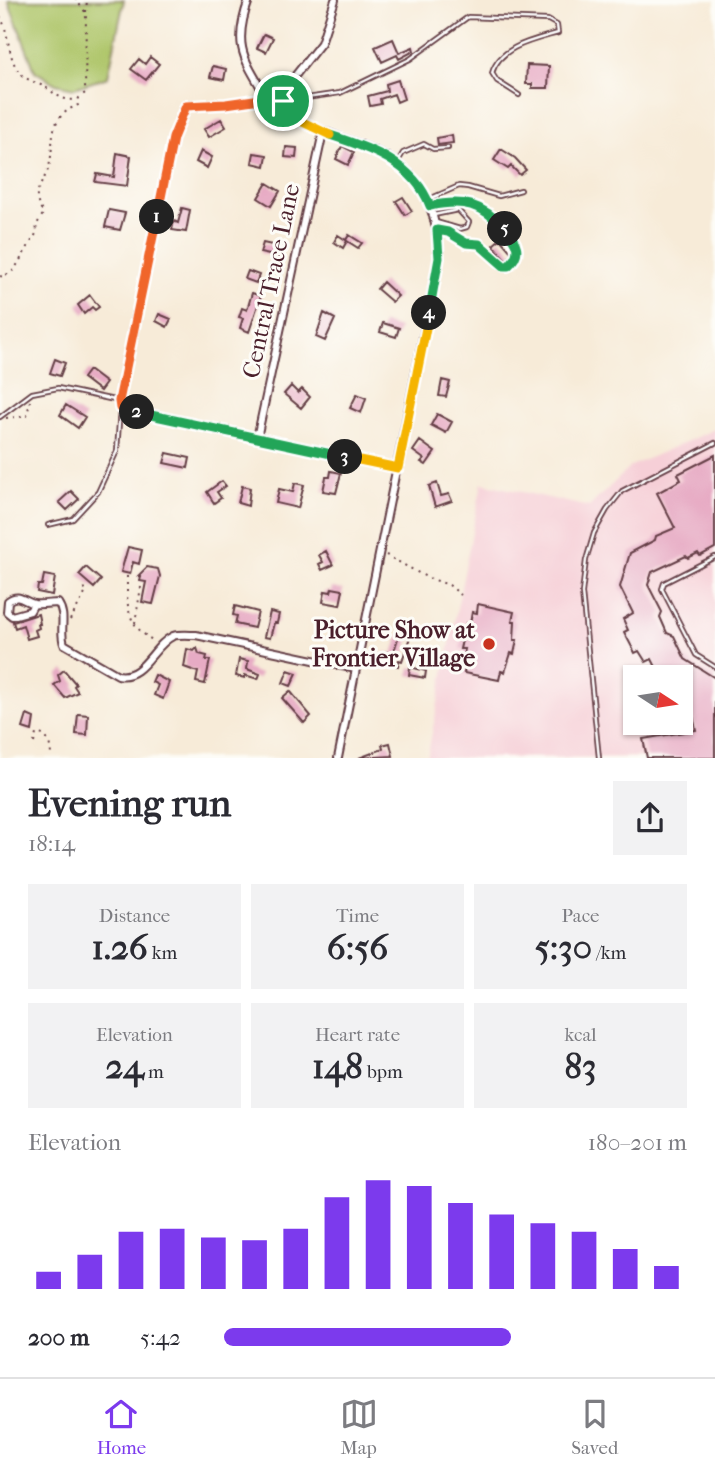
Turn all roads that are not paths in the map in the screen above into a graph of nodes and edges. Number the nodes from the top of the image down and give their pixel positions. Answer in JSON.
{"nodes":[{"id":1,"x":249,"y":0,"type":"edge"},
{"id":2,"x":335,"y":0,"type":"edge"},
{"id":3,"x":519,"y":95,"type":"dead end"},
{"id":4,"x":267,"y":98,"type":"junction"},
{"id":5,"x":283,"y":101,"type":"junction"},
{"id":6,"x":323,"y":132,"type":"junction"},
{"id":7,"x":448,"y":148,"type":"dead end"},
{"id":8,"x":397,"y":163,"type":"junction"},
{"id":9,"x":522,"y":190,"type":"dead end"},
{"id":10,"x":429,"y":203,"type":"junction"},
{"id":11,"x":435,"y":222,"type":"junction"},
{"id":12,"x":119,"y":405,"type":"junction"},
{"id":13,"x":0,"y":418,"type":"edge"},
{"id":14,"x":257,"y":438,"type":"junction"},
{"id":15,"x":715,"y":443,"type":"edge"},
{"id":16,"x":398,"y":468,"type":"junction"},
{"id":17,"x":48,"y":525,"type":"dead end"},
{"id":18,"x":715,"y":557,"type":"edge"},
{"id":19,"x":34,"y":604,"type":"dead end"},
{"id":20,"x":715,"y":667,"type":"edge"},
{"id":21,"x":356,"y":669,"type":"junction"},
{"id":22,"x":338,"y":758,"type":"edge"},
{"id":23,"x":599,"y":758,"type":"edge"}],
"edges":[{"from":1,"to":4,"type":"street"},
{"from":2,"to":5,"type":"street"},
{"from":3,"to":5,"type":"lane"},
{"from":4,"to":5,"type":"street"},
{"from":4,"to":12,"type":"street"},
{"from":5,"to":6,"type":"street"},
{"from":6,"to":8,"type":"street"},
{"from":6,"to":14,"type":"street","name":"Central Trace Lane"},
{"from":7,"to":8,"type":"lane"},
{"from":8,"to":10,"type":"street"},
{"from":9,"to":10,"type":"lane"},
{"from":10,"to":11,"type":"street"},
{"from":10,"to":11,"type":"lane"},
{"from":11,"to":11,"type":"lane"},
{"from":11,"to":16,"type":"street"},
{"from":12,"to":13,"type":"lane"},
{"from":12,"to":14,"type":"street"},
{"from":12,"to":17,"type":"lane"},
{"from":14,"to":16,"type":"street"},
{"from":15,"to":23,"type":"lane"},
{"from":16,"to":21,"type":"street"},
{"from":18,"to":20,"type":"lane"},
{"from":19,"to":21,"type":"street"},
{"from":21,"to":22,"type":"street"}]}
